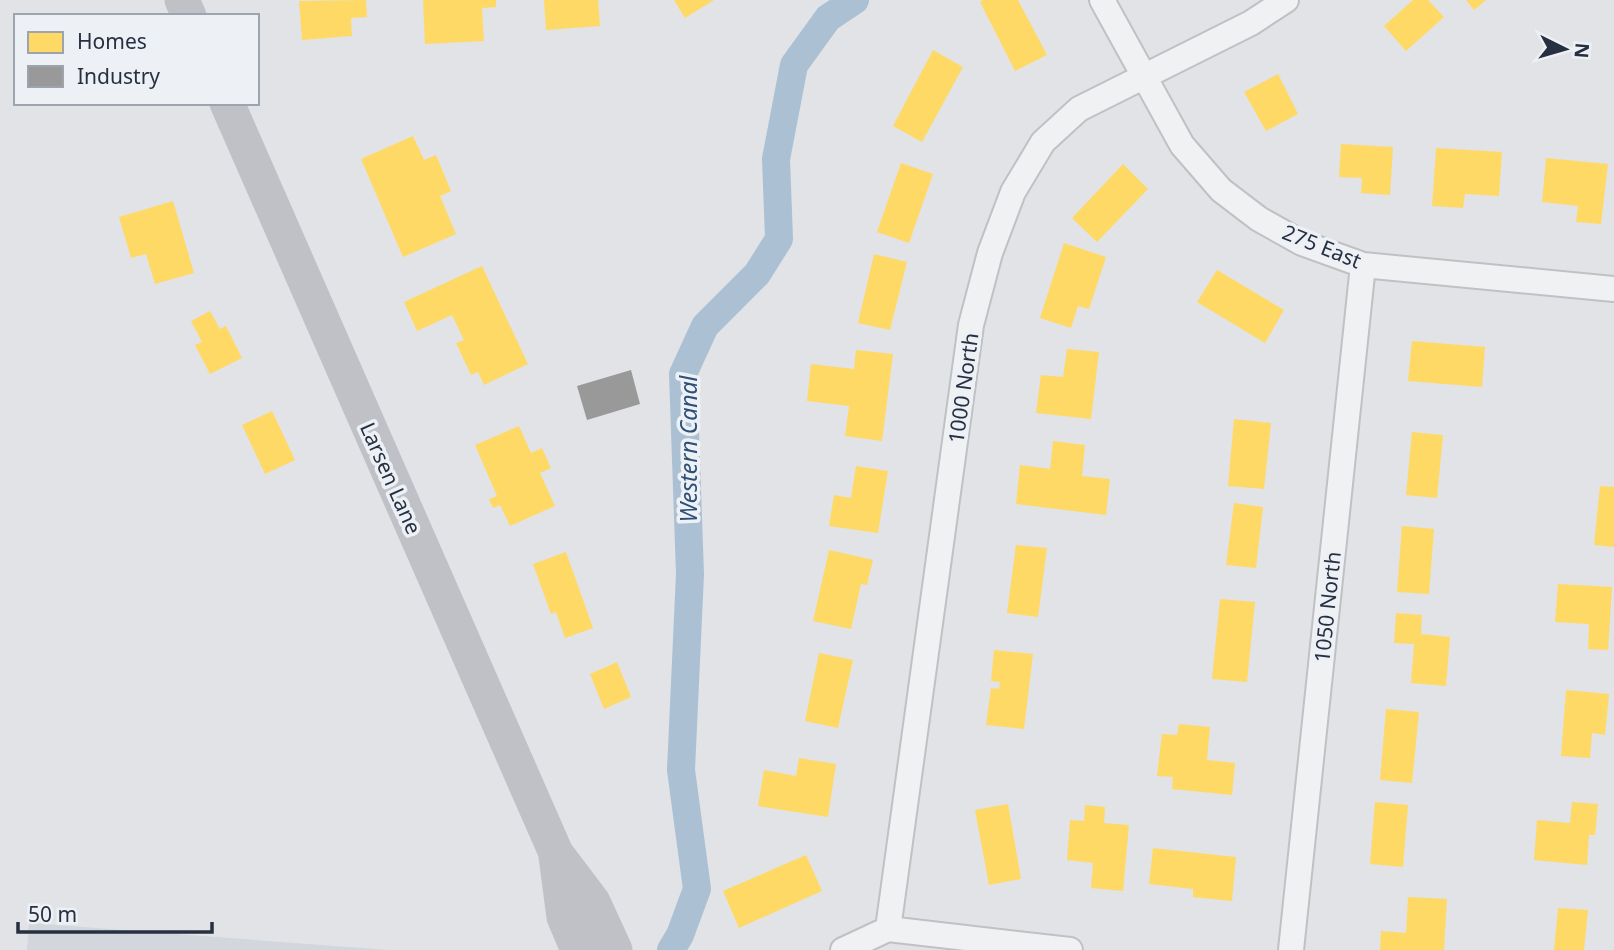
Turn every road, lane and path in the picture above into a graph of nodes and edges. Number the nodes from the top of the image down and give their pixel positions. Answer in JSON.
{"nodes":[{"id":1,"x":1102,"y":0,"type":"edge"},
{"id":2,"x":1286,"y":0,"type":"edge"},
{"id":3,"x":1144,"y":76,"type":"junction"},
{"id":4,"x":228,"y":105,"type":"edge"},
{"id":5,"x":1363,"y":265,"type":"junction"},
{"id":6,"x":1614,"y":289,"type":"edge"},
{"id":7,"x":555,"y":853,"type":"junction"},
{"id":8,"x":888,"y":929,"type":"junction"},
{"id":9,"x":578,"y":950,"type":"edge"},
{"id":10,"x":615,"y":950,"type":"edge"},
{"id":11,"x":843,"y":950,"type":"edge"},
{"id":12,"x":1070,"y":950,"type":"edge"},
{"id":13,"x":1291,"y":950,"type":"edge"}],
"edges":[{"from":1,"to":3,"type":"street","name":"275 East"},
{"from":2,"to":3,"type":"street","name":"1000 North"},
{"from":3,"to":5,"type":"street","name":"275 East"},
{"from":3,"to":8,"type":"street","name":"1000 North"},
{"from":4,"to":7,"type":"main road","name":"Larsen Lane"},
{"from":5,"to":6,"type":"street","name":"275 East"},
{"from":5,"to":13,"type":"street","name":"1050 North"},
{"from":7,"to":9,"type":"main road","name":"Larsen Lane"},
{"from":7,"to":10,"type":"main road","name":"Larsen Lane"},
{"from":8,"to":11,"type":"street"},
{"from":8,"to":12,"type":"street"}]}
